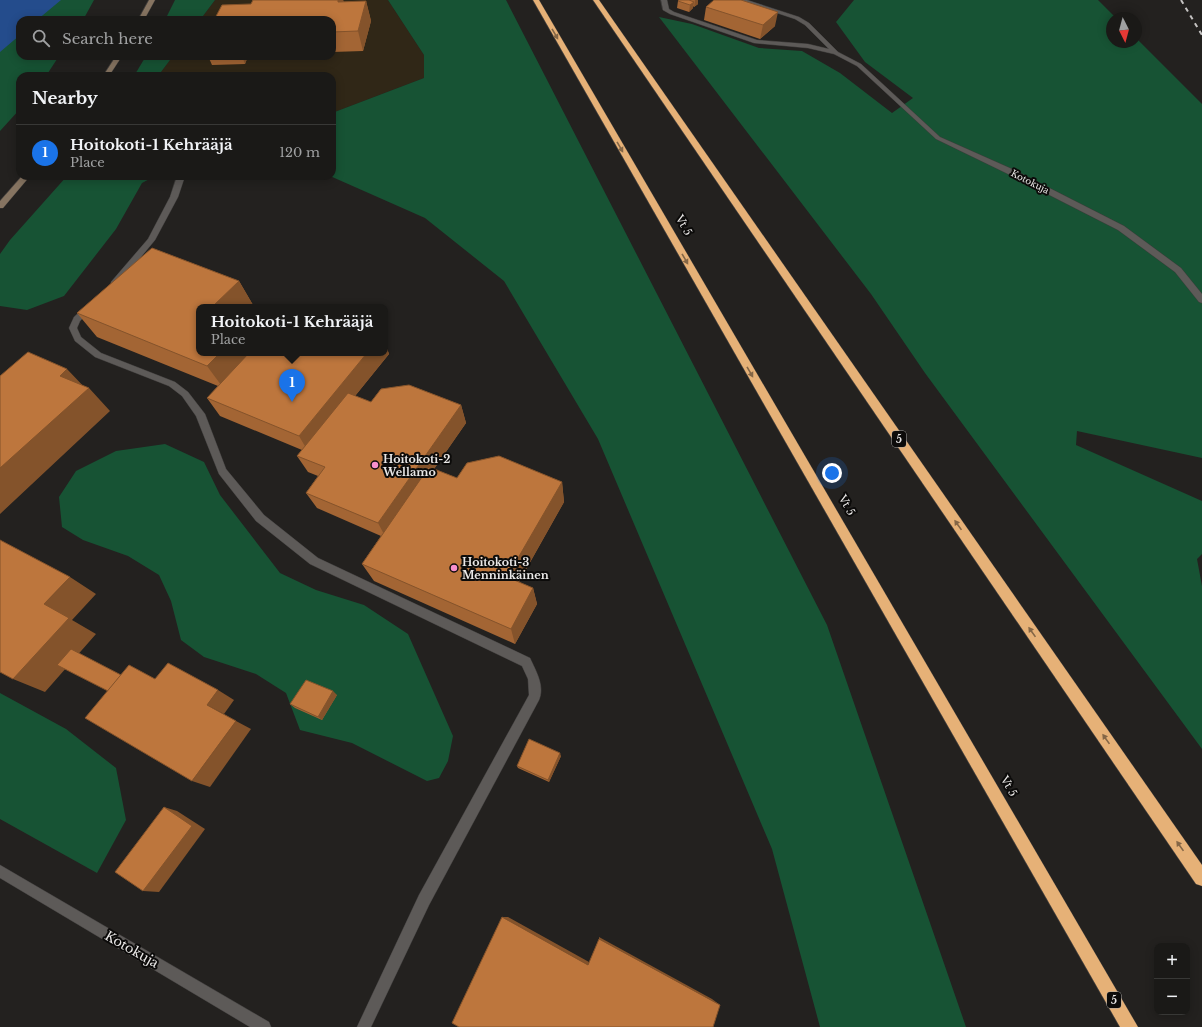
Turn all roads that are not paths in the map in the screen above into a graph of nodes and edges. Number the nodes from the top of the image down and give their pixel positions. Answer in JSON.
{"nodes":[{"id":1,"x":152,"y":0,"type":"edge"},
{"id":2,"x":536,"y":0,"type":"edge"},
{"id":3,"x":596,"y":0,"type":"edge"},
{"id":4,"x":664,"y":0,"type":"edge"},
{"id":5,"x":741,"y":0,"type":"edge"},
{"id":6,"x":142,"y":16,"type":"edge"},
{"id":7,"x":836,"y":53,"type":"junction"},
{"id":8,"x":116,"y":60,"type":"edge"},
{"id":9,"x":109,"y":72,"type":"edge"},
{"id":10,"x":23,"y":180,"type":"edge"},
{"id":11,"x":180,"y":180,"type":"edge"},
{"id":12,"x":0,"y":206,"type":"edge"},
{"id":13,"x":108,"y":290,"type":"edge"},
{"id":14,"x":97,"y":300,"type":"edge"},
{"id":15,"x":1202,"y":300,"type":"edge"},
{"id":16,"x":0,"y":871,"type":"edge"},
{"id":17,"x":1202,"y":878,"type":"edge"},
{"id":18,"x":1099,"y":972,"type":"junction"},
{"id":19,"x":264,"y":1027,"type":"edge"},
{"id":20,"x":364,"y":1027,"type":"edge"},
{"id":21,"x":1121,"y":1027,"type":"edge"},
{"id":22,"x":1129,"y":1027,"type":"edge"}],
"edges":[{"from":1,"to":6,"type":"main road"},
{"from":2,"to":18,"type":"highway","name":"Vt 5","number":"5","one_way":true},
{"from":17,"to":3,"type":"highway","number":"5","one_way":true},
{"from":4,"to":7,"type":"street"},
{"from":5,"to":7,"type":"street"},
{"from":7,"to":15,"type":"street","name":"Kotokuja"},
{"from":8,"to":9,"type":"main road"},
{"from":10,"to":12,"type":"main road"},
{"from":11,"to":13,"type":"street"},
{"from":14,"to":20,"type":"street"},
{"from":16,"to":19,"type":"street","name":"Kotokuja"},
{"from":18,"to":21,"type":"highway"},
{"from":18,"to":22,"type":"highway","name":"Vt 5","number":"5"}]}
